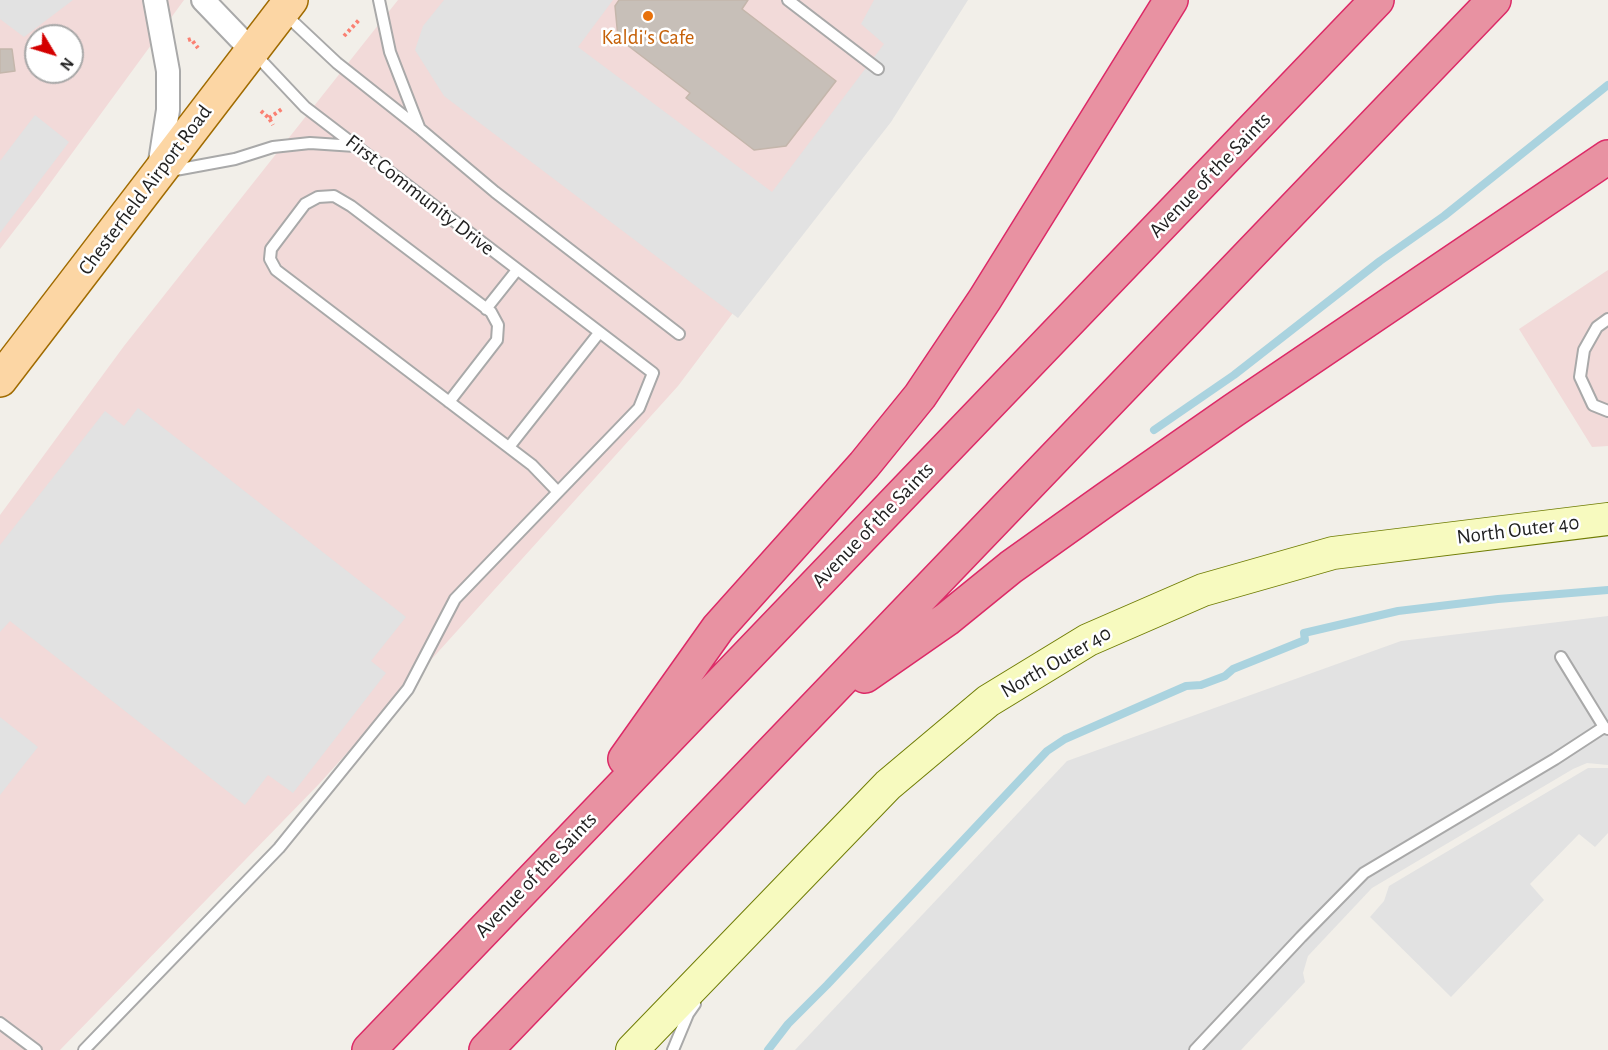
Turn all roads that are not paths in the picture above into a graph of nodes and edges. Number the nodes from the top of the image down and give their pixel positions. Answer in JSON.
{"nodes":[{"id":1,"x":155,"y":0,"type":"edge"},
{"id":2,"x":203,"y":0,"type":"edge"},
{"id":3,"x":379,"y":0,"type":"edge"},
{"id":4,"x":788,"y":0,"type":"edge"},
{"id":5,"x":1171,"y":0,"type":"edge"},
{"id":6,"x":1377,"y":0,"type":"edge"},
{"id":7,"x":1494,"y":0,"type":"edge"},
{"id":8,"x":283,"y":7,"type":"edge"},
{"id":9,"x":252,"y":51,"type":"junction"},
{"id":10,"x":878,"y":69,"type":"dead end"},
{"id":11,"x":419,"y":128,"type":"junction"},
{"id":12,"x":357,"y":146,"type":"junction"},
{"id":13,"x":1608,"y":158,"type":"edge"},
{"id":14,"x":158,"y":173,"type":"junction"},
{"id":15,"x":517,"y":270,"type":"junction"},
{"id":16,"x":486,"y":309,"type":"junction"},
{"id":17,"x":1608,"y":319,"type":"edge"},
{"id":18,"x":600,"y":333,"type":"junction"},
{"id":19,"x":679,"y":334,"type":"dead end"},
{"id":20,"x":0,"y":380,"type":"edge"},
{"id":21,"x":449,"y":402,"type":"junction"},
{"id":22,"x":1608,"y":411,"type":"edge"},
{"id":23,"x":509,"y":447,"type":"junction"},
{"id":24,"x":558,"y":492,"type":"junction"},
{"id":25,"x":1608,"y":519,"type":"edge"},
{"id":26,"x":1561,"y":657,"type":"dead end"},
{"id":27,"x":804,"y":718,"type":"junction"},
{"id":28,"x":1606,"y":728,"type":"edge"},
{"id":29,"x":563,"y":847,"type":"junction"},
{"id":30,"x":743,"y":935,"type":"junction"},
{"id":31,"x":0,"y":1023,"type":"edge"},
{"id":32,"x":36,"y":1050,"type":"edge"},
{"id":33,"x":84,"y":1050,"type":"edge"},
{"id":34,"x":369,"y":1050,"type":"edge"},
{"id":35,"x":486,"y":1050,"type":"edge"},
{"id":36,"x":632,"y":1050,"type":"edge"},
{"id":37,"x":673,"y":1050,"type":"edge"},
{"id":38,"x":1195,"y":1050,"type":"edge"}],
"edges":[{"from":1,"to":14,"type":"street"},
{"from":2,"to":9,"type":"street","name":"First Community Drive"},
{"from":3,"to":11,"type":"lane"},
{"from":4,"to":10,"type":"lane"},
{"from":5,"to":29,"type":"highway"},
{"from":6,"to":29,"type":"highway","name":"Avenue of the Saints"},
{"from":7,"to":27,"type":"highway"},
{"from":8,"to":9,"type":"main road","name":"Chesterfield Airport Road"},
{"from":8,"to":11,"type":"lane"},
{"from":9,"to":12,"type":"lane","name":"First Community Drive"},
{"from":9,"to":14,"type":"main road","name":"Chesterfield Airport Road"},
{"from":11,"to":19,"type":"lane"},
{"from":12,"to":14,"type":"lane"},
{"from":12,"to":15,"type":"lane","name":"First Community Drive"},
{"from":13,"to":27,"type":"highway"},
{"from":14,"to":20,"type":"main road","name":"Chesterfield Airport Road"},
{"from":15,"to":16,"type":"lane"},
{"from":15,"to":18,"type":"lane","name":"First Community Drive"},
{"from":16,"to":21,"type":"lane"},
{"from":16,"to":21,"type":"lane"},
{"from":17,"to":22,"type":"lane"},
{"from":18,"to":23,"type":"lane"},
{"from":18,"to":24,"type":"lane","name":"First Community Drive"},
{"from":21,"to":23,"type":"lane"},
{"from":23,"to":24,"type":"lane"},
{"from":24,"to":33,"type":"lane"},
{"from":25,"to":30,"type":"street","name":"North Outer 40"},
{"from":26,"to":28,"type":"lane"},
{"from":27,"to":35,"type":"highway"},
{"from":28,"to":38,"type":"lane"},
{"from":29,"to":34,"type":"highway","name":"Avenue of the Saints"},
{"from":30,"to":36,"type":"street","name":"North Outer 40"},
{"from":30,"to":37,"type":"lane"},
{"from":31,"to":32,"type":"lane"}]}
